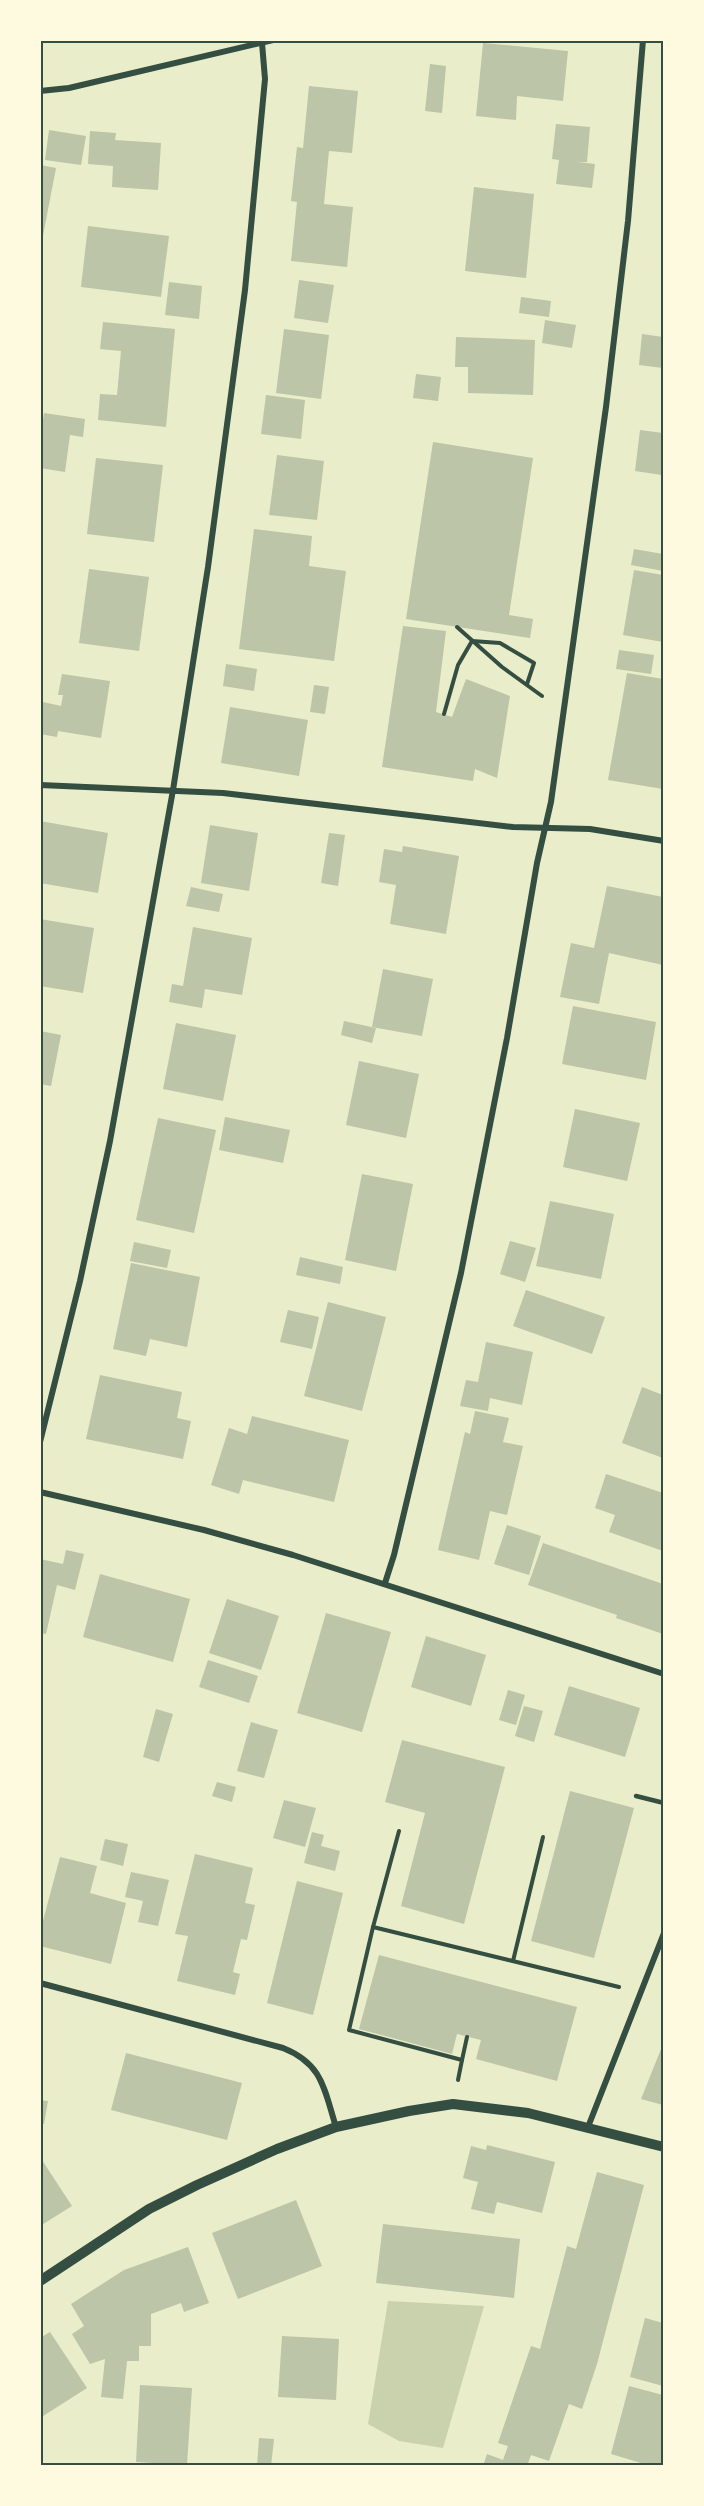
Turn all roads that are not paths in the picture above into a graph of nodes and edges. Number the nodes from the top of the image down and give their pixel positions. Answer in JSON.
{"nodes":[{"id":1,"x":273,"y":40,"type":"edge"},
{"id":2,"x":643,"y":40,"type":"edge"},
{"id":3,"x":262,"y":43,"type":"junction"},
{"id":4,"x":40,"y":91,"type":"edge"},
{"id":5,"x":40,"y":785,"type":"edge"},
{"id":6,"x":173,"y":790,"type":"junction"},
{"id":7,"x":546,"y":827,"type":"junction"},
{"id":8,"x":663,"y":841,"type":"edge"},
{"id":9,"x":40,"y":1442,"type":"edge"},
{"id":10,"x":40,"y":1492,"type":"edge"},
{"id":11,"x":385,"y":1583,"type":"junction"},
{"id":12,"x":663,"y":1674,"type":"edge"},
{"id":13,"x":636,"y":1796,"type":"dead end"},
{"id":14,"x":663,"y":1803,"type":"edge"},
{"id":15,"x":663,"y":1933,"type":"edge"},
{"id":16,"x":40,"y":1983,"type":"edge"},
{"id":17,"x":336,"y":2127,"type":"junction"},
{"id":18,"x":588,"y":2127,"type":"junction"},
{"id":19,"x":663,"y":2147,"type":"edge"},
{"id":20,"x":40,"y":2281,"type":"edge"}],
"edges":[{"from":1,"to":3,"type":"street"},
{"from":2,"to":7,"type":"street"},
{"from":3,"to":4,"type":"street"},
{"from":3,"to":6,"type":"street"},
{"from":5,"to":6,"type":"street"},
{"from":6,"to":7,"type":"street"},
{"from":6,"to":9,"type":"street"},
{"from":7,"to":8,"type":"street"},
{"from":7,"to":11,"type":"street"},
{"from":10,"to":11,"type":"street"},
{"from":11,"to":12,"type":"street"},
{"from":13,"to":14,"type":"lane"},
{"from":15,"to":18,"type":"street"},
{"from":16,"to":17,"type":"street"},
{"from":17,"to":18,"type":"street"},
{"from":17,"to":20,"type":"street"},
{"from":18,"to":19,"type":"street"}]}
